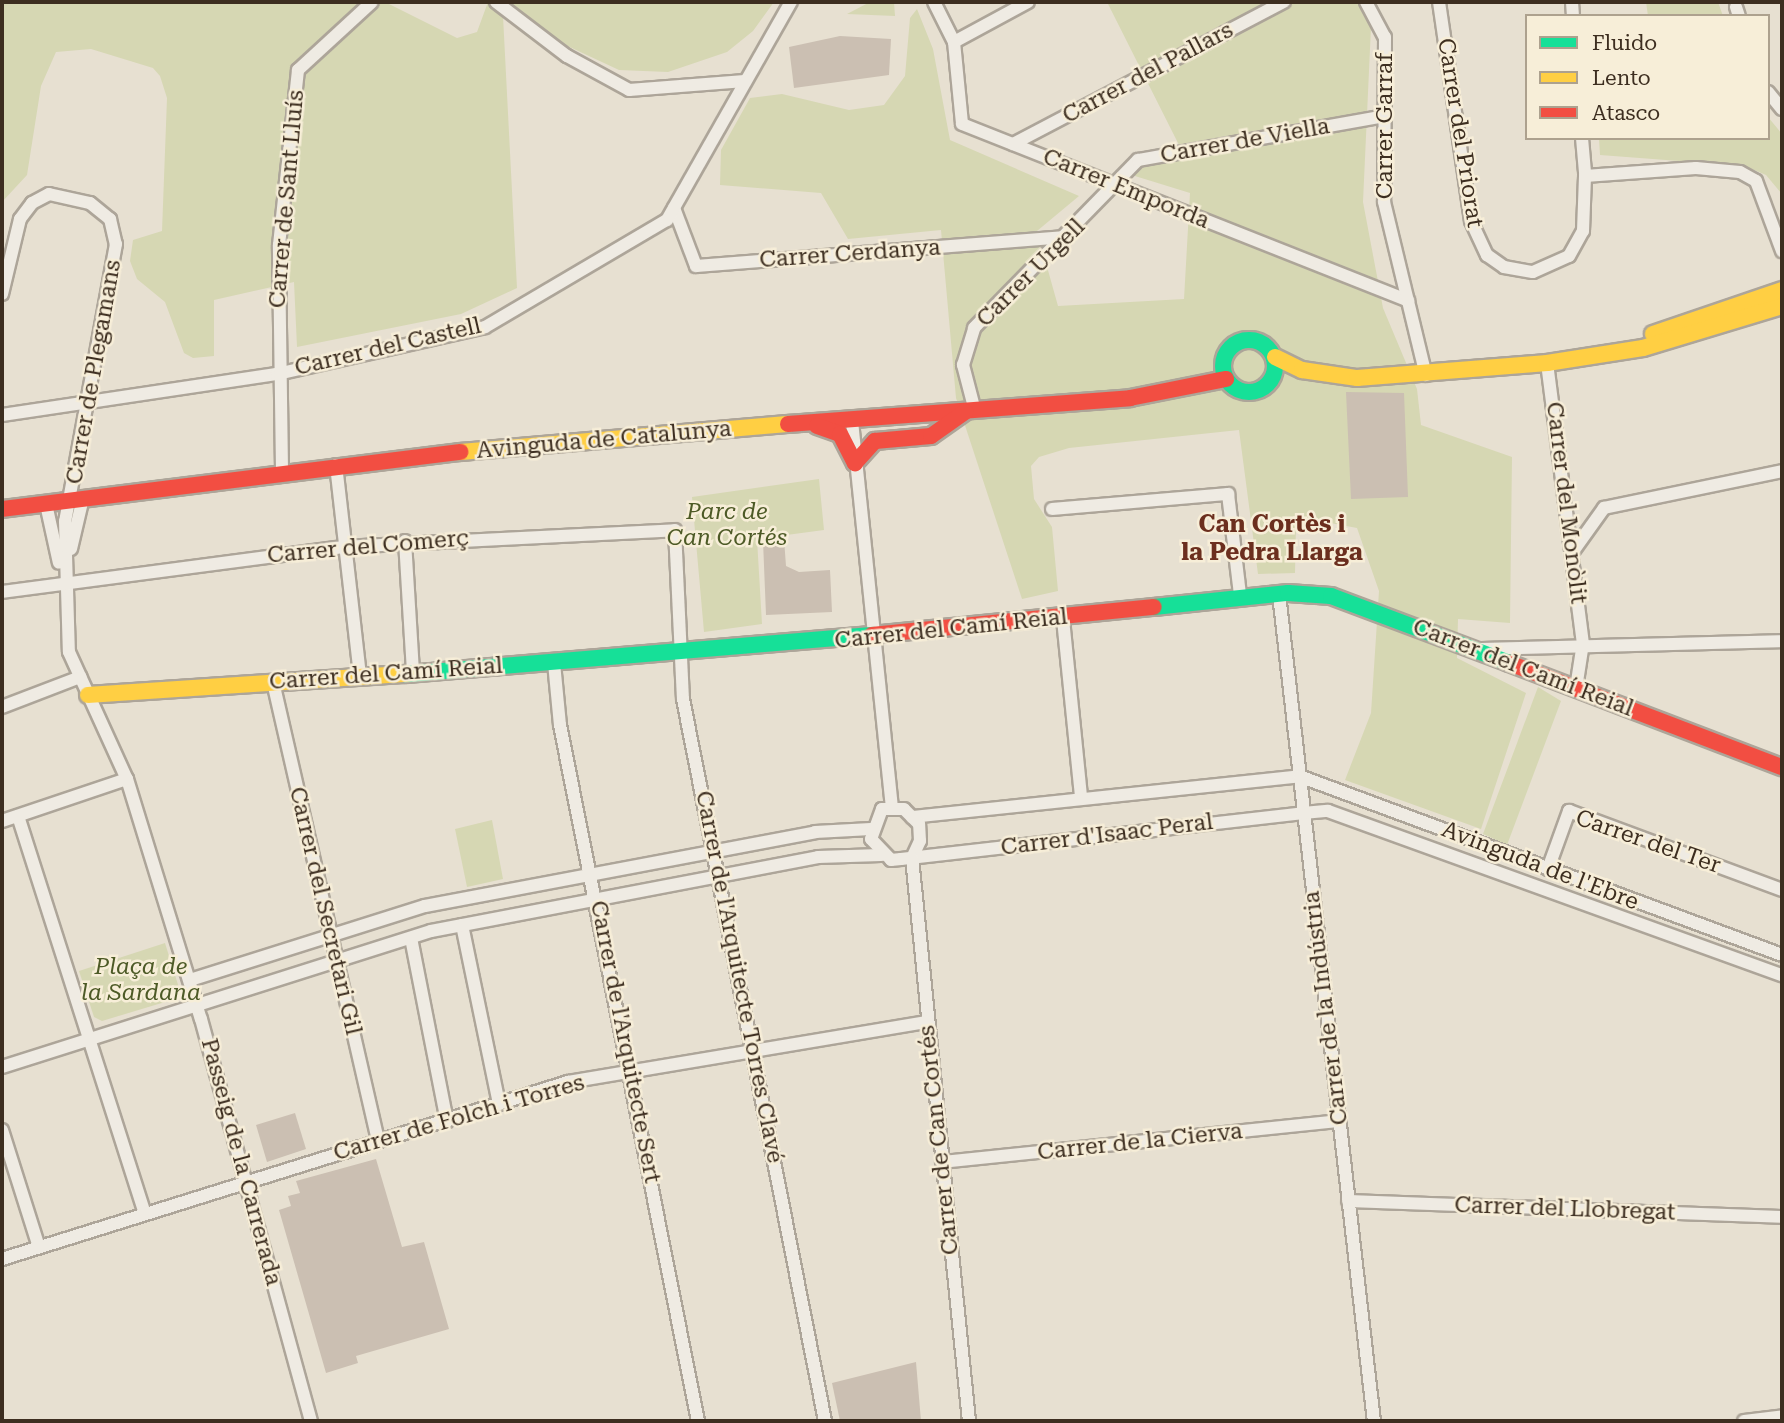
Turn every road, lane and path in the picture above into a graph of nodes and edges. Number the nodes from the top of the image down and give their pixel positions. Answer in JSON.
{"nodes":[{"id":1,"x":372,"y":2,"type":"edge"},
{"id":2,"x":496,"y":2,"type":"edge"},
{"id":3,"x":791,"y":2,"type":"edge"},
{"id":4,"x":934,"y":2,"type":"edge"},
{"id":5,"x":1028,"y":2,"type":"edge"},
{"id":6,"x":1284,"y":2,"type":"edge"},
{"id":7,"x":1366,"y":2,"type":"edge"},
{"id":8,"x":1439,"y":2,"type":"edge"},
{"id":9,"x":954,"y":42,"type":"junction"},
{"id":10,"x":745,"y":81,"type":"junction"},
{"id":11,"x":1770,"y":94,"type":"edge"},
{"id":12,"x":1782,"y":109,"type":"edge"},
{"id":13,"x":1384,"y":116,"type":"junction"},
{"id":14,"x":1582,"y":140,"type":"edge"},
{"id":15,"x":1013,"y":144,"type":"junction"},
{"id":16,"x":1585,"y":176,"type":"junction"},
{"id":17,"x":1118,"y":186,"type":"junction"},
{"id":18,"x":674,"y":208,"type":"junction"},
{"id":19,"x":1066,"y":237,"type":"junction"},
{"id":20,"x":1782,"y":251,"type":"edge"},
{"id":21,"x":1782,"y":290,"type":"edge"},
{"id":22,"x":2,"y":293,"type":"edge"},
{"id":23,"x":1408,"y":301,"type":"junction"},
{"id":24,"x":1780,"y":306,"type":"edge"},
{"id":25,"x":1689,"y":322,"type":"junction"},
{"id":26,"x":1623,"y":350,"type":"junction"},
{"id":27,"x":1275,"y":357,"type":"junction"},
{"id":28,"x":1223,"y":361,"type":"junction"},
{"id":29,"x":1548,"y":363,"type":"junction"},
{"id":30,"x":1294,"y":368,"type":"junction"},
{"id":31,"x":277,"y":373,"type":"junction"},
{"id":32,"x":1426,"y":375,"type":"junction"},
{"id":33,"x":1273,"y":378,"type":"junction"},
{"id":34,"x":1226,"y":379,"type":"junction"},
{"id":35,"x":1207,"y":380,"type":"junction"},
{"id":36,"x":90,"y":404,"type":"junction"},
{"id":37,"x":970,"y":411,"type":"junction"},
{"id":38,"x":2,"y":415,"type":"edge"},
{"id":39,"x":852,"y":421,"type":"junction"},
{"id":40,"x":810,"y":424,"type":"junction"},
{"id":41,"x":855,"y":463,"type":"junction"},
{"id":42,"x":335,"y":465,"type":"junction"},
{"id":43,"x":282,"y":470,"type":"junction"},
{"id":44,"x":1782,"y":471,"type":"edge"},
{"id":45,"x":78,"y":498,"type":"junction"},
{"id":46,"x":46,"y":504,"type":"junction"},
{"id":47,"x":2,"y":509,"type":"edge"},
{"id":48,"x":1052,"y":509,"type":"dead end"},
{"id":49,"x":675,"y":530,"type":"joint"},
{"id":50,"x":405,"y":541,"type":"junction"},
{"id":51,"x":343,"y":547,"type":"junction"},
{"id":52,"x":1574,"y":550,"type":"junction"},
{"id":53,"x":65,"y":587,"type":"junction"},
{"id":54,"x":2,"y":592,"type":"edge"},
{"id":55,"x":1279,"y":594,"type":"junction"},
{"id":56,"x":1240,"y":595,"type":"junction"},
{"id":57,"x":1063,"y":619,"type":"junction"},
{"id":58,"x":873,"y":638,"type":"junction"},
{"id":59,"x":1782,"y":640,"type":"edge"},
{"id":60,"x":1583,"y":643,"type":"junction"},
{"id":61,"x":1472,"y":649,"type":"junction"},
{"id":62,"x":680,"y":654,"type":"junction"},
{"id":63,"x":554,"y":663,"type":"junction"},
{"id":64,"x":413,"y":672,"type":"junction"},
{"id":65,"x":360,"y":676,"type":"junction"},
{"id":66,"x":80,"y":677,"type":"junction"},
{"id":67,"x":274,"y":682,"type":"junction"},
{"id":68,"x":1576,"y":688,"type":"junction"},
{"id":69,"x":88,"y":695,"type":"junction"},
{"id":70,"x":2,"y":707,"type":"edge"},
{"id":71,"x":1782,"y":767,"type":"edge"},
{"id":72,"x":1299,"y":776,"type":"junction"},
{"id":73,"x":127,"y":779,"type":"junction"},
{"id":74,"x":1081,"y":797,"type":"junction"},
{"id":75,"x":892,"y":807,"type":"junction"},
{"id":76,"x":1303,"y":813,"type":"junction"},
{"id":77,"x":18,"y":816,"type":"junction"},
{"id":78,"x":912,"y":817,"type":"junction"},
{"id":79,"x":2,"y":821,"type":"edge"},
{"id":80,"x":871,"y":829,"type":"junction"},
{"id":81,"x":715,"y":853,"type":"junction"},
{"id":82,"x":881,"y":855,"type":"junction"},
{"id":83,"x":912,"y":858,"type":"junction"},
{"id":84,"x":1548,"y":869,"type":"junction"},
{"id":85,"x":592,"y":876,"type":"junction"},
{"id":86,"x":720,"y":878,"type":"junction"},
{"id":87,"x":1782,"y":890,"type":"edge"},
{"id":88,"x":598,"y":903,"type":"junction"},
{"id":89,"x":462,"y":925,"type":"junction"},
{"id":90,"x":330,"y":938,"type":"junction"},
{"id":91,"x":411,"y":938,"type":"junction"},
{"id":92,"x":1782,"y":955,"type":"edge"},
{"id":93,"x":336,"y":962,"type":"junction"},
{"id":94,"x":1782,"y":975,"type":"edge"},
{"id":95,"x":190,"y":980,"type":"junction"},
{"id":96,"x":198,"y":1006,"type":"junction"},
{"id":97,"x":927,"y":1021,"type":"junction"},
{"id":98,"x":92,"y":1037,"type":"junction"},
{"id":99,"x":754,"y":1051,"type":"junction"},
{"id":100,"x":2,"y":1067,"type":"edge"},
{"id":101,"x":631,"y":1072,"type":"junction"},
{"id":102,"x":499,"y":1104,"type":"junction"},
{"id":103,"x":447,"y":1121,"type":"junction"},
{"id":104,"x":1339,"y":1121,"type":"junction"},
{"id":105,"x":2,"y":1130,"type":"edge"},
{"id":106,"x":378,"y":1141,"type":"junction"},
{"id":107,"x":942,"y":1162,"type":"junction"},
{"id":108,"x":247,"y":1180,"type":"junction"},
{"id":109,"x":1349,"y":1201,"type":"junction"},
{"id":110,"x":145,"y":1213,"type":"junction"},
{"id":111,"x":1782,"y":1217,"type":"edge"},
{"id":112,"x":39,"y":1247,"type":"junction"},
{"id":113,"x":2,"y":1259,"type":"edge"},
{"id":114,"x":1782,"y":1416,"type":"edge"},
{"id":115,"x":311,"y":1421,"type":"edge"},
{"id":116,"x":698,"y":1421,"type":"edge"},
{"id":117,"x":825,"y":1421,"type":"edge"},
{"id":118,"x":969,"y":1421,"type":"edge"},
{"id":119,"x":1374,"y":1421,"type":"edge"},
{"id":120,"x":1744,"y":1421,"type":"edge"}],
"edges":[{"from":1,"to":31,"type":"street","name":"Carrer de Sant Lluís"},
{"from":2,"to":10,"type":"street"},
{"from":3,"to":10,"type":"street","name":"Carrer del Castell"},
{"from":4,"to":9,"type":"street","name":"Carrer Emporda"},
{"from":5,"to":9,"type":"street"},
{"from":6,"to":15,"type":"street","name":"Carrer del Pallars"},
{"from":7,"to":13,"type":"street","name":"Carrer Garraf"},
{"from":8,"to":16,"type":"street","name":"Carrer del Priorat"},
{"from":9,"to":15,"type":"street","name":"Carrer Emporda"},
{"from":10,"to":18,"type":"street","name":"Carrer del Castell"},
{"from":11,"to":12,"type":"street"},
{"from":13,"to":17,"type":"street","name":"Carrer de Viella"},
{"from":13,"to":23,"type":"street","name":"Carrer Garraf"},
{"from":14,"to":16,"type":"street","name":"Carrer del Priorat"},
{"from":15,"to":17,"type":"street","name":"Carrer Emporda"},
{"from":16,"to":20,"type":"street"},
{"from":17,"to":19,"type":"street","name":"Carrer Urgell"},
{"from":17,"to":23,"type":"street","name":"Carrer Emporda"},
{"from":18,"to":19,"type":"street","name":"Carrer Cerdanya"},
{"from":18,"to":31,"type":"street","name":"Carrer del Castell"},
{"from":19,"to":37,"type":"street","name":"Carrer Urgell"},
{"from":21,"to":25,"type":"street"},
{"from":22,"to":36,"type":"street","name":"Carrer de Plegamans"},
{"from":23,"to":32,"type":"street","name":"Carrer Garraf"},
{"from":24,"to":25,"type":"street"},
{"from":24,"to":26,"type":"street"},
{"from":25,"to":26,"type":"street"},
{"from":26,"to":29,"type":"street"},
{"from":27,"to":28,"type":"street"},
{"from":27,"to":30,"type":"street"},
{"from":27,"to":33,"type":"street"},
{"from":28,"to":34,"type":"street"},
{"from":28,"to":35,"type":"street"},
{"from":29,"to":32,"type":"street"},
{"from":29,"to":52,"type":"street","name":"Carrer del Monòlit"},
{"from":30,"to":32,"type":"street"},
{"from":30,"to":33,"type":"street"},
{"from":31,"to":36,"type":"street","name":"Carrer del Castell"},
{"from":31,"to":43,"type":"street","name":"Carrer de Sant Lluís"},
{"from":33,"to":34,"type":"street"},
{"from":34,"to":35,"type":"street","name":"Avinguda de Catalunya"},
{"from":35,"to":37,"type":"street","name":"Avinguda de Catalunya"},
{"from":36,"to":38,"type":"street","name":"Carrer del Castell"},
{"from":36,"to":45,"type":"street","name":"Carrer de Plegamans"},
{"from":37,"to":39,"type":"street","name":"Avinguda de Catalunya"},
{"from":37,"to":41,"type":"street"},
{"from":39,"to":40,"type":"street","name":"Avinguda de Catalunya"},
{"from":39,"to":41,"type":"street"},
{"from":40,"to":41,"type":"street"},
{"from":40,"to":42,"type":"street","name":"Avinguda de Catalunya"},
{"from":41,"to":58,"type":"street"},
{"from":42,"to":43,"type":"street","name":"Avinguda de Catalunya"},
{"from":42,"to":51,"type":"street"},
{"from":43,"to":45,"type":"street","name":"Avinguda de Catalunya"},
{"from":44,"to":52,"type":"street"},
{"from":45,"to":46,"type":"street","name":"Avinguda de Catalunya"},
{"from":45,"to":53,"type":"street","name":"Passeig de la Carrerada"},
{"from":46,"to":47,"type":"street","name":"Avinguda de Catalunya"},
{"from":46,"to":53,"type":"street","name":"Passeig de la Carrerada"},
{"from":48,"to":56,"type":"street"},
{"from":49,"to":50,"type":"street","name":"Carrer del Comerç"},
{"from":49,"to":62,"type":"street","name":"Carrer de l'Arquitecte Torres Clavé"},
{"from":50,"to":51,"type":"street","name":"Carrer del Comerç"},
{"from":50,"to":64,"type":"street"},
{"from":51,"to":53,"type":"street","name":"Carrer del Comerç"},
{"from":51,"to":65,"type":"street"},
{"from":52,"to":60,"type":"street","name":"Carrer del Monòlit"},
{"from":53,"to":54,"type":"street","name":"Carrer del Comerç"},
{"from":53,"to":66,"type":"street","name":"Passeig de la Carrerada"},
{"from":55,"to":56,"type":"street","name":"Carrer del Camí Reial"},
{"from":55,"to":61,"type":"street","name":"Carrer del Camí Reial"},
{"from":55,"to":72,"type":"street","name":"Carrer de la Indústria"},
{"from":56,"to":57,"type":"street","name":"Carrer del Camí Reial"},
{"from":57,"to":58,"type":"street","name":"Carrer del Camí Reial"},
{"from":57,"to":74,"type":"street"},
{"from":58,"to":62,"type":"street","name":"Carrer del Camí Reial"},
{"from":58,"to":75,"type":"street"},
{"from":59,"to":60,"type":"street"},
{"from":60,"to":61,"type":"street"},
{"from":60,"to":68,"type":"street","name":"Carrer del Monòlit"},
{"from":61,"to":68,"type":"street","name":"Carrer del Camí Reial"},
{"from":62,"to":63,"type":"street","name":"Carrer del Camí Reial"},
{"from":62,"to":81,"type":"street","name":"Carrer de l'Arquitecte Torres Clavé"},
{"from":63,"to":64,"type":"street","name":"Carrer del Camí Reial"},
{"from":63,"to":85,"type":"street","name":"Carrer de l'Arquitecte Sert"},
{"from":64,"to":65,"type":"street","name":"Carrer del Camí Reial"},
{"from":65,"to":67,"type":"street","name":"Carrer del Camí Reial"},
{"from":66,"to":69,"type":"street","name":"Passeig de la Carrerada"},
{"from":66,"to":70,"type":"street"},
{"from":67,"to":69,"type":"street","name":"Carrer del Camí Reial"},
{"from":67,"to":90,"type":"street","name":"Carrer del Secretari Gil"},
{"from":68,"to":71,"type":"street","name":"Carrer del Camí Reial"},
{"from":69,"to":73,"type":"street","name":"Passeig de la Carrerada"},
{"from":72,"to":74,"type":"street","name":"Carrer d'Isaac Peral"},
{"from":72,"to":76,"type":"street","name":"Carrer de la Indústria"},
{"from":72,"to":84,"type":"street","name":"Avinguda de l'Ebre"},
{"from":73,"to":77,"type":"street"},
{"from":73,"to":95,"type":"street","name":"Passeig de la Carrerada"},
{"from":74,"to":78,"type":"street","name":"Carrer d'Isaac Peral"},
{"from":75,"to":78,"type":"street"},
{"from":75,"to":80,"type":"street"},
{"from":76,"to":83,"type":"street","name":"Carrer d'Isaac Peral"},
{"from":76,"to":94,"type":"street","name":"Avinguda de l'Ebre"},
{"from":76,"to":104,"type":"street","name":"Carrer de la Indústria"},
{"from":77,"to":79,"type":"street"},
{"from":77,"to":98,"type":"street"},
{"from":78,"to":83,"type":"street"},
{"from":80,"to":81,"type":"street"},
{"from":80,"to":82,"type":"street"},
{"from":81,"to":85,"type":"street"},
{"from":81,"to":86,"type":"street","name":"Carrer de l'Arquitecte Torres Clavé"},
{"from":82,"to":83,"type":"street"},
{"from":82,"to":86,"type":"street"},
{"from":83,"to":97,"type":"street","name":"Carrer de Can Cortés"},
{"from":84,"to":87,"type":"street","name":"Carrer del Ter"},
{"from":84,"to":92,"type":"street","name":"Avinguda de l'Ebre"},
{"from":85,"to":88,"type":"street","name":"Carrer de l'Arquitecte Sert"},
{"from":85,"to":90,"type":"street"},
{"from":86,"to":88,"type":"street"},
{"from":86,"to":99,"type":"street","name":"Carrer de l'Arquitecte Torres Clavé"},
{"from":88,"to":89,"type":"street"},
{"from":88,"to":101,"type":"street","name":"Carrer de l'Arquitecte Sert"},
{"from":89,"to":91,"type":"street"},
{"from":89,"to":102,"type":"street"},
{"from":90,"to":93,"type":"street","name":"Carrer del Secretari Gil"},
{"from":90,"to":95,"type":"street"},
{"from":91,"to":93,"type":"street"},
{"from":91,"to":103,"type":"street"},
{"from":93,"to":96,"type":"street"},
{"from":93,"to":106,"type":"street","name":"Carrer del Secretari Gil"},
{"from":95,"to":96,"type":"street","name":"Passeig de la Carrerada"},
{"from":96,"to":98,"type":"street"},
{"from":96,"to":108,"type":"street","name":"Passeig de la Carrerada"},
{"from":97,"to":99,"type":"street","name":"Carrer de Folch i Torres"},
{"from":97,"to":107,"type":"street","name":"Carrer de Can Cortés"},
{"from":98,"to":100,"type":"street"},
{"from":98,"to":110,"type":"street"},
{"from":99,"to":101,"type":"street","name":"Carrer de Folch i Torres"},
{"from":99,"to":117,"type":"street","name":"Carrer de l'Arquitecte Torres Clavé"},
{"from":101,"to":102,"type":"street","name":"Carrer de Folch i Torres"},
{"from":101,"to":116,"type":"street","name":"Carrer de l'Arquitecte Sert"},
{"from":102,"to":103,"type":"street","name":"Carrer de Folch i Torres"},
{"from":103,"to":106,"type":"street","name":"Carrer de Folch i Torres"},
{"from":104,"to":107,"type":"street","name":"Carrer de la Cierva"},
{"from":104,"to":109,"type":"street","name":"Carrer de la Indústria"},
{"from":105,"to":112,"type":"street"},
{"from":106,"to":108,"type":"street","name":"Carrer de Folch i Torres"},
{"from":107,"to":118,"type":"street","name":"Carrer de Can Cortés"},
{"from":108,"to":110,"type":"street","name":"Carrer de Folch i Torres"},
{"from":108,"to":115,"type":"street","name":"Passeig de la Carrerada"},
{"from":109,"to":111,"type":"street","name":"Carrer del Llobregat"},
{"from":109,"to":119,"type":"street","name":"Carrer de la Indústria"},
{"from":110,"to":112,"type":"street","name":"Carrer de Folch i Torres"},
{"from":112,"to":113,"type":"street","name":"Carrer de Folch i Torres"},
{"from":114,"to":120,"type":"street"}]}
